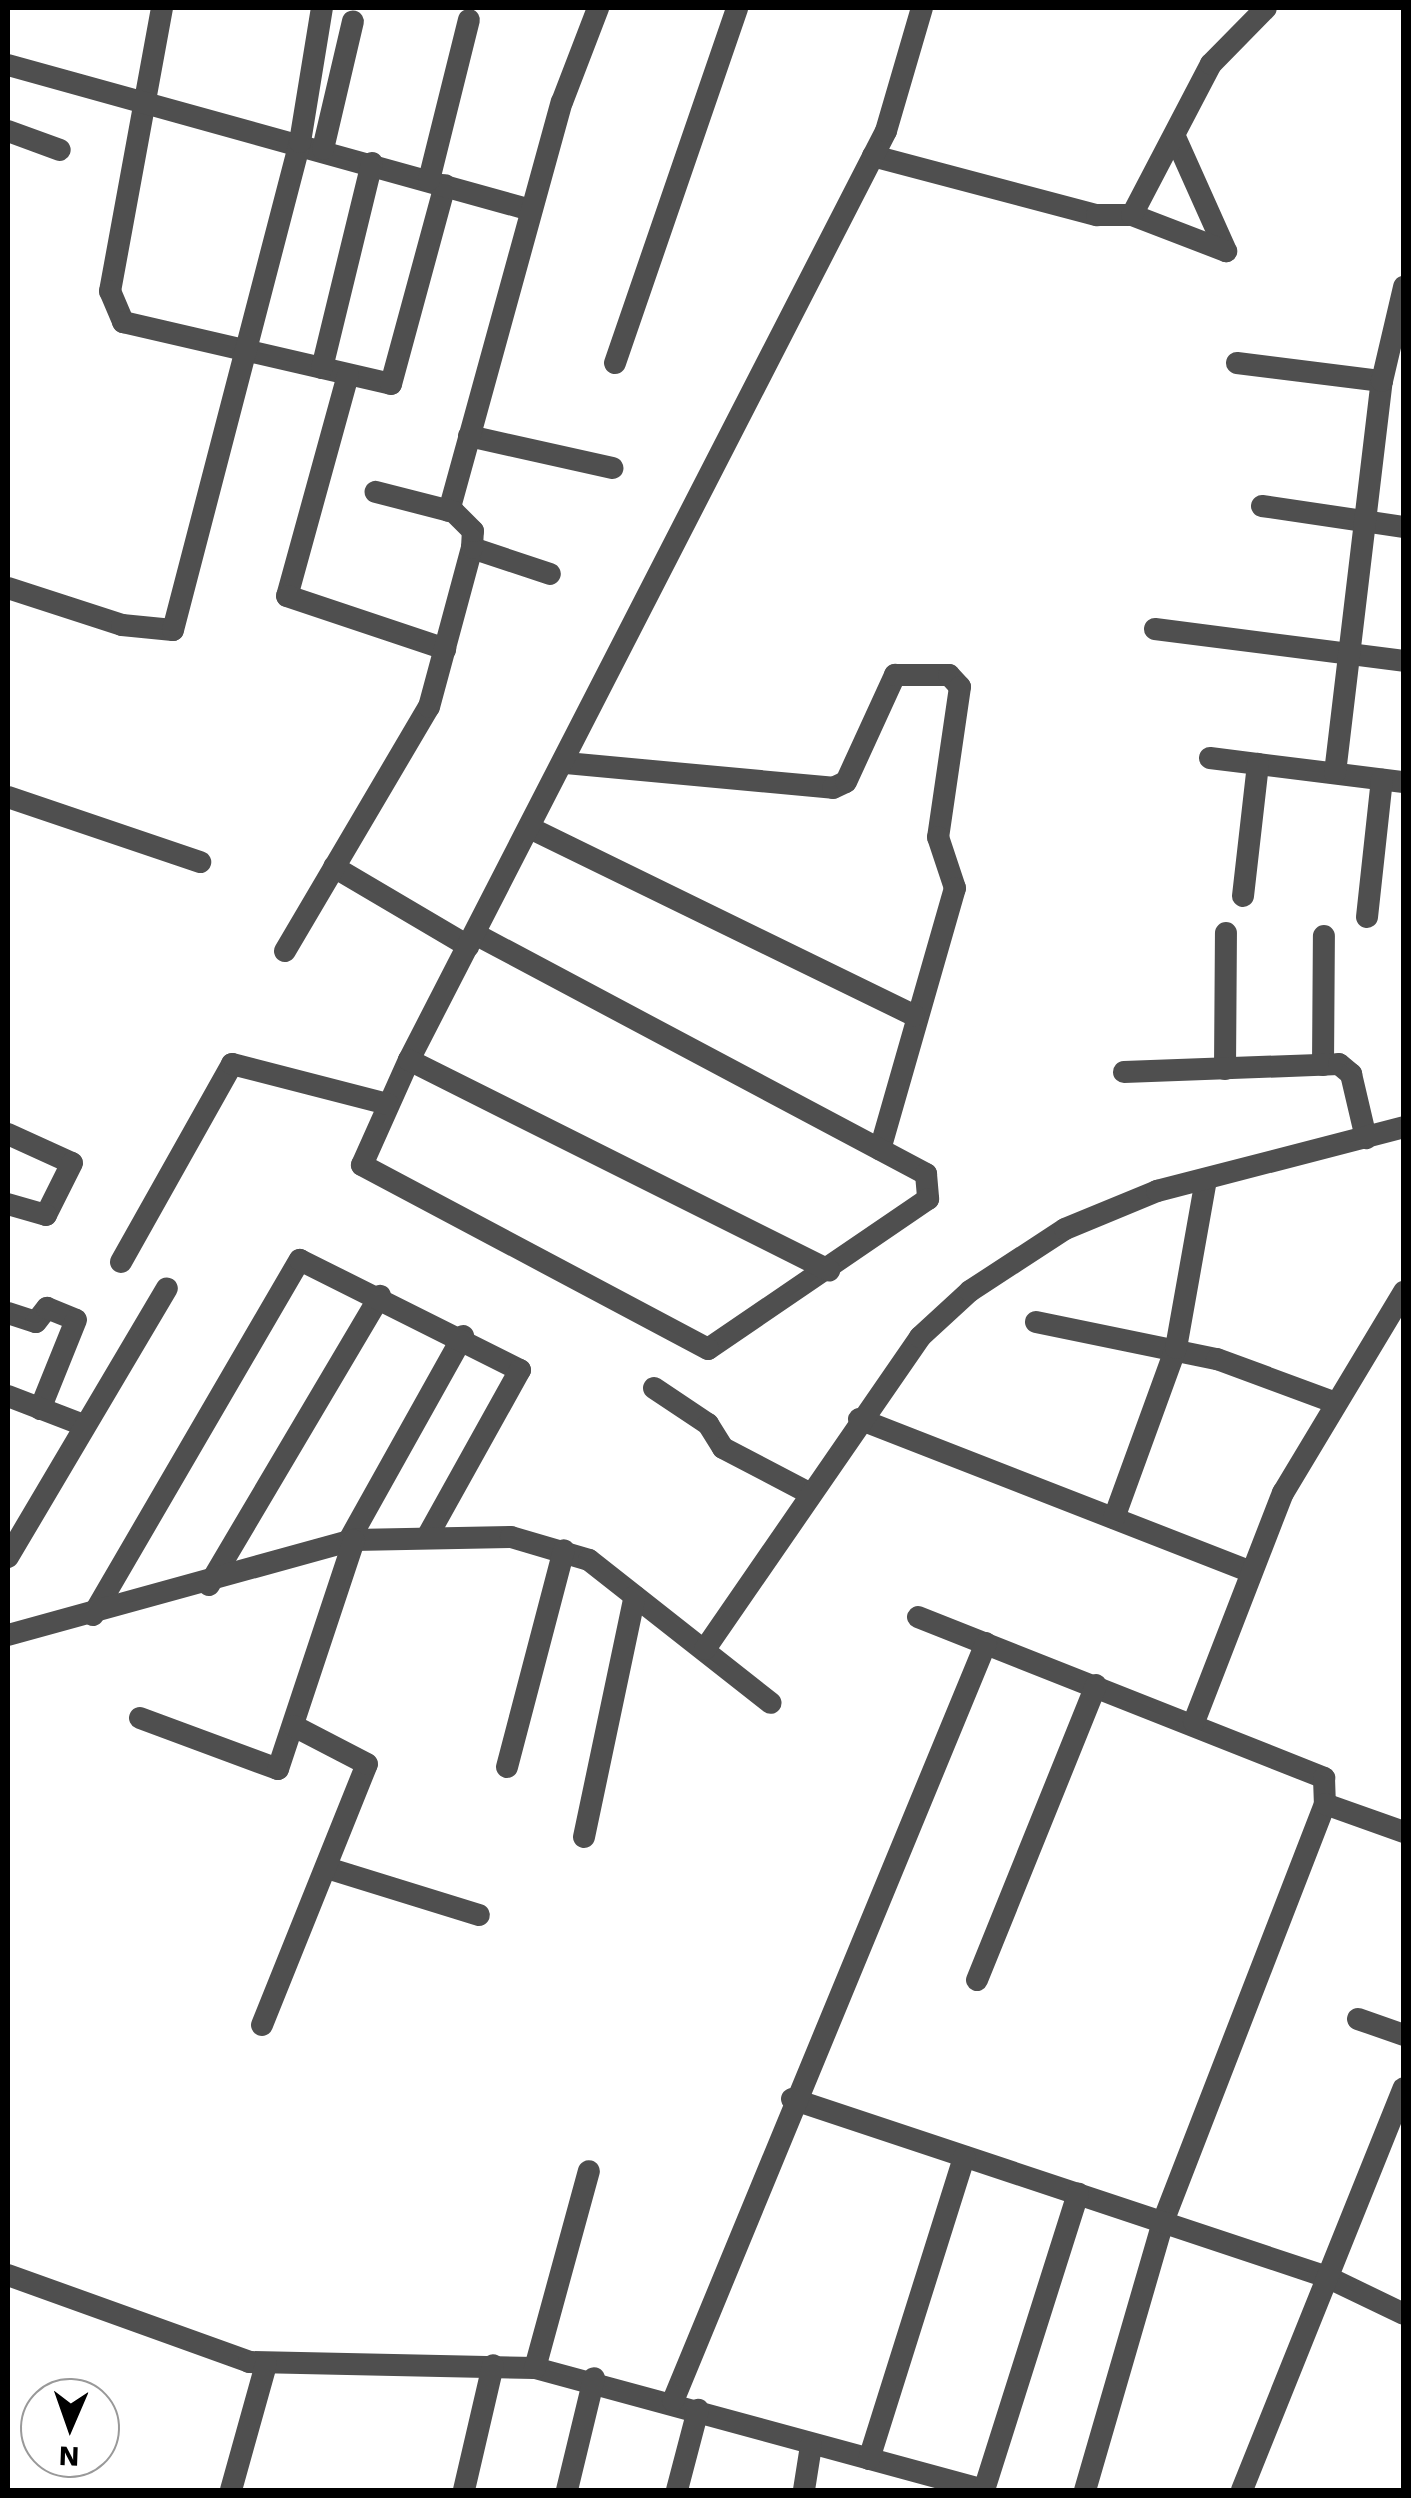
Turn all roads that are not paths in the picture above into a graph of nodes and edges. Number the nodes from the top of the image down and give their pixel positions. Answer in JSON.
{"nodes":[{"id":1,"x":162,"y":8,"type":"edge"},
{"id":2,"x":322,"y":8,"type":"edge"},
{"id":3,"x":598,"y":8,"type":"edge"},
{"id":4,"x":737,"y":8,"type":"edge"},
{"id":5,"x":922,"y":8,"type":"edge"},
{"id":6,"x":1266,"y":8,"type":"edge"},
{"id":7,"x":468,"y":20,"type":"dead end"},
{"id":8,"x":353,"y":21,"type":"dead end"},
{"id":9,"x":8,"y":65,"type":"edge"},
{"id":10,"x":146,"y":99,"type":"junction"},
{"id":11,"x":8,"y":131,"type":"edge"},
{"id":12,"x":1175,"y":137,"type":"junction"},
{"id":13,"x":300,"y":142,"type":"junction"},
{"id":14,"x":324,"y":149,"type":"junction"},
{"id":15,"x":60,"y":150,"type":"dead end"},
{"id":16,"x":873,"y":156,"type":"junction"},
{"id":17,"x":372,"y":164,"type":"junction"},
{"id":18,"x":437,"y":182,"type":"junction"},
{"id":19,"x":531,"y":210,"type":"junction"},
{"id":20,"x":1132,"y":214,"type":"junction"},
{"id":21,"x":1404,"y":288,"type":"edge"},
{"id":22,"x":247,"y":349,"type":"junction"},
{"id":23,"x":614,"y":363,"type":"dead end"},
{"id":24,"x":1237,"y":363,"type":"dead end"},
{"id":25,"x":322,"y":368,"type":"junction"},
{"id":26,"x":348,"y":376,"type":"junction"},
{"id":27,"x":1382,"y":381,"type":"junction"},
{"id":28,"x":470,"y":436,"type":"junction"},
{"id":29,"x":612,"y":468,"type":"dead end"},
{"id":30,"x":376,"y":492,"type":"dead end"},
{"id":31,"x":1262,"y":506,"type":"dead end"},
{"id":32,"x":449,"y":510,"type":"junction"},
{"id":33,"x":1366,"y":521,"type":"junction"},
{"id":34,"x":1404,"y":527,"type":"edge"},
{"id":35,"x":472,"y":548,"type":"junction"},
{"id":36,"x":550,"y":574,"type":"dead end"},
{"id":37,"x":8,"y":588,"type":"edge"},
{"id":38,"x":1155,"y":629,"type":"dead end"},
{"id":39,"x":445,"y":649,"type":"junction"},
{"id":40,"x":1349,"y":654,"type":"junction"},
{"id":41,"x":1404,"y":660,"type":"edge"},
{"id":42,"x":1210,"y":758,"type":"dead end"},
{"id":43,"x":566,"y":763,"type":"junction"},
{"id":44,"x":1258,"y":764,"type":"junction"},
{"id":45,"x":1334,"y":774,"type":"junction"},
{"id":46,"x":1393,"y":781,"type":"edge"},
{"id":47,"x":8,"y":797,"type":"edge"},
{"id":48,"x":532,"y":829,"type":"junction"},
{"id":49,"x":200,"y":862,"type":"dead end"},
{"id":50,"x":334,"y":867,"type":"junction"},
{"id":51,"x":1244,"y":896,"type":"dead end"},
{"id":52,"x":1367,"y":916,"type":"dead end"},
{"id":53,"x":1226,"y":932,"type":"dead end"},
{"id":54,"x":1324,"y":936,"type":"dead end"},
{"id":55,"x":471,"y":940,"type":"junction"},
{"id":56,"x":285,"y":951,"type":"dead end"},
{"id":57,"x":914,"y":1015,"type":"junction"},
{"id":58,"x":409,"y":1060,"type":"junction"},
{"id":59,"x":1323,"y":1065,"type":"junction"},
{"id":60,"x":1225,"y":1068,"type":"junction"},
{"id":61,"x":1124,"y":1072,"type":"dead end"},
{"id":62,"x":388,"y":1104,"type":"junction"},
{"id":63,"x":1404,"y":1127,"type":"edge"},
{"id":64,"x":8,"y":1134,"type":"edge"},
{"id":65,"x":1366,"y":1138,"type":"junction"},
{"id":66,"x":880,"y":1149,"type":"junction"},
{"id":67,"x":1206,"y":1179,"type":"junction"},
{"id":68,"x":8,"y":1204,"type":"edge"},
{"id":69,"x":121,"y":1262,"type":"dead end"},
{"id":70,"x":829,"y":1270,"type":"junction"},
{"id":71,"x":167,"y":1288,"type":"dead end"},
{"id":72,"x":1404,"y":1292,"type":"edge"},
{"id":73,"x":380,"y":1296,"type":"junction"},
{"id":74,"x":8,"y":1313,"type":"edge"},
{"id":75,"x":1036,"y":1322,"type":"dead end"},
{"id":76,"x":463,"y":1336,"type":"junction"},
{"id":77,"x":1175,"y":1352,"type":"junction"},
{"id":78,"x":654,"y":1388,"type":"dead end"},
{"id":79,"x":8,"y":1396,"type":"edge"},
{"id":80,"x":1334,"y":1402,"type":"junction"},
{"id":81,"x":40,"y":1408,"type":"junction"},
{"id":82,"x":859,"y":1419,"type":"junction"},
{"id":83,"x":82,"y":1424,"type":"junction"},
{"id":84,"x":810,"y":1493,"type":"junction"},
{"id":85,"x":1114,"y":1518,"type":"junction"},
{"id":86,"x":428,"y":1535,"type":"junction"},
{"id":87,"x":351,"y":1541,"type":"junction"},
{"id":88,"x":564,"y":1550,"type":"junction"},
{"id":89,"x":8,"y":1557,"type":"edge"},
{"id":90,"x":1250,"y":1570,"type":"junction"},
{"id":91,"x":208,"y":1584,"type":"junction"},
{"id":92,"x":635,"y":1596,"type":"junction"},
{"id":93,"x":93,"y":1615,"type":"junction"},
{"id":94,"x":918,"y":1617,"type":"dead end"},
{"id":95,"x":8,"y":1636,"type":"edge"},
{"id":96,"x":986,"y":1643,"type":"junction"},
{"id":97,"x":705,"y":1649,"type":"junction"},
{"id":98,"x":1096,"y":1685,"type":"junction"},
{"id":99,"x":771,"y":1703,"type":"dead end"},
{"id":100,"x":140,"y":1718,"type":"dead end"},
{"id":101,"x":1194,"y":1722,"type":"junction"},
{"id":102,"x":294,"y":1726,"type":"junction"},
{"id":103,"x":507,"y":1766,"type":"dead end"},
{"id":104,"x":1324,"y":1804,"type":"junction"},
{"id":105,"x":1404,"y":1832,"type":"edge"},
{"id":106,"x":584,"y":1837,"type":"dead end"},
{"id":107,"x":327,"y":1868,"type":"junction"},
{"id":108,"x":479,"y":1914,"type":"dead end"},
{"id":109,"x":977,"y":1980,"type":"dead end"},
{"id":110,"x":1358,"y":2019,"type":"dead end"},
{"id":111,"x":262,"y":2025,"type":"dead end"},
{"id":112,"x":1404,"y":2035,"type":"edge"},
{"id":113,"x":1404,"y":2088,"type":"edge"},
{"id":114,"x":792,"y":2100,"type":"junction"},
{"id":115,"x":964,"y":2156,"type":"junction"},
{"id":116,"x":588,"y":2171,"type":"dead end"},
{"id":117,"x":1078,"y":2194,"type":"junction"},
{"id":118,"x":1163,"y":2222,"type":"junction"},
{"id":119,"x":8,"y":2275,"type":"edge"},
{"id":120,"x":1327,"y":2277,"type":"junction"},
{"id":121,"x":1404,"y":2314,"type":"edge"},
{"id":122,"x":266,"y":2365,"type":"junction"},
{"id":123,"x":493,"y":2366,"type":"junction"},
{"id":124,"x":535,"y":2368,"type":"junction"},
{"id":125,"x":594,"y":2378,"type":"junction"},
{"id":126,"x":673,"y":2401,"type":"junction"},
{"id":127,"x":698,"y":2410,"type":"junction"},
{"id":128,"x":812,"y":2446,"type":"junction"},
{"id":129,"x":868,"y":2459,"type":"junction"},
{"id":130,"x":950,"y":2486,"type":"edge"},
{"id":131,"x":231,"y":2490,"type":"edge"},
{"id":132,"x":464,"y":2490,"type":"edge"},
{"id":133,"x":567,"y":2490,"type":"edge"},
{"id":134,"x":677,"y":2490,"type":"edge"},
{"id":135,"x":804,"y":2490,"type":"edge"},
{"id":136,"x":983,"y":2490,"type":"edge"},
{"id":137,"x":1085,"y":2490,"type":"edge"},
{"id":138,"x":1242,"y":2490,"type":"edge"}],
"edges":[{"from":1,"to":10,"type":"street"},
{"from":2,"to":13,"type":"street"},
{"from":3,"to":19,"type":"street"},
{"from":4,"to":23,"type":"street"},
{"from":5,"to":16,"type":"street"},
{"from":6,"to":12,"type":"street"},
{"from":7,"to":18,"type":"street"},
{"from":8,"to":14,"type":"street"},
{"from":9,"to":10,"type":"street"},
{"from":10,"to":13,"type":"street"},
{"from":10,"to":22,"type":"street"},
{"from":11,"to":15,"type":"street"},
{"from":12,"to":20,"type":"street"},
{"from":12,"to":20,"type":"street"},
{"from":13,"to":14,"type":"street"},
{"from":13,"to":22,"type":"street"},
{"from":14,"to":17,"type":"street"},
{"from":16,"to":20,"type":"street"},
{"from":16,"to":43,"type":"street"},
{"from":17,"to":18,"type":"street"},
{"from":17,"to":25,"type":"street"},
{"from":18,"to":19,"type":"street"},
{"from":18,"to":26,"type":"street"},
{"from":19,"to":28,"type":"street"},
{"from":21,"to":27,"type":"street"},
{"from":22,"to":25,"type":"street"},
{"from":22,"to":37,"type":"street"},
{"from":24,"to":27,"type":"street"},
{"from":25,"to":26,"type":"street"},
{"from":26,"to":39,"type":"street"},
{"from":27,"to":33,"type":"street"},
{"from":28,"to":29,"type":"street"},
{"from":28,"to":32,"type":"street"},
{"from":30,"to":32,"type":"street"},
{"from":31,"to":33,"type":"street"},
{"from":32,"to":35,"type":"street"},
{"from":33,"to":34,"type":"street"},
{"from":33,"to":40,"type":"street"},
{"from":35,"to":36,"type":"street"},
{"from":35,"to":39,"type":"street"},
{"from":38,"to":40,"type":"street"},
{"from":39,"to":50,"type":"street"},
{"from":40,"to":41,"type":"street"},
{"from":40,"to":45,"type":"street"},
{"from":42,"to":44,"type":"street"},
{"from":43,"to":48,"type":"street"},
{"from":43,"to":57,"type":"street"},
{"from":44,"to":45,"type":"street"},
{"from":44,"to":51,"type":"street"},
{"from":45,"to":46,"type":"street"},
{"from":46,"to":52,"type":"street"},
{"from":47,"to":49,"type":"street"},
{"from":48,"to":55,"type":"street"},
{"from":48,"to":57,"type":"street"},
{"from":50,"to":55,"type":"street"},
{"from":50,"to":56,"type":"street"},
{"from":53,"to":60,"type":"street"},
{"from":54,"to":59,"type":"street"},
{"from":55,"to":58,"type":"street"},
{"from":55,"to":66,"type":"street"},
{"from":57,"to":66,"type":"street"},
{"from":58,"to":62,"type":"street"},
{"from":58,"to":70,"type":"street"},
{"from":59,"to":60,"type":"street"},
{"from":59,"to":65,"type":"street"},
{"from":60,"to":61,"type":"street"},
{"from":62,"to":69,"type":"street"},
{"from":62,"to":70,"type":"street"},
{"from":63,"to":65,"type":"street"},
{"from":64,"to":68,"type":"street"},
{"from":65,"to":67,"type":"street"},
{"from":66,"to":70,"type":"street"},
{"from":67,"to":77,"type":"street"},
{"from":67,"to":82,"type":"street"},
{"from":71,"to":83,"type":"street"},
{"from":72,"to":80,"type":"street"},
{"from":73,"to":76,"type":"street"},
{"from":73,"to":91,"type":"street"},
{"from":73,"to":93,"type":"street"},
{"from":74,"to":81,"type":"street"},
{"from":75,"to":77,"type":"street"},
{"from":76,"to":86,"type":"street"},
{"from":76,"to":87,"type":"street"},
{"from":77,"to":80,"type":"street"},
{"from":77,"to":85,"type":"street"},
{"from":78,"to":84,"type":"street"},
{"from":79,"to":81,"type":"street"},
{"from":80,"to":90,"type":"street"},
{"from":81,"to":83,"type":"street"},
{"from":82,"to":84,"type":"street"},
{"from":82,"to":85,"type":"street"},
{"from":83,"to":89,"type":"street"},
{"from":84,"to":97,"type":"street"},
{"from":85,"to":90,"type":"street"},
{"from":86,"to":87,"type":"street"},
{"from":86,"to":88,"type":"street"},
{"from":87,"to":91,"type":"street"},
{"from":87,"to":102,"type":"street"},
{"from":88,"to":92,"type":"street"},
{"from":88,"to":103,"type":"street"},
{"from":90,"to":101,"type":"street"},
{"from":91,"to":93,"type":"street"},
{"from":92,"to":97,"type":"street"},
{"from":92,"to":106,"type":"street"},
{"from":93,"to":95,"type":"street"},
{"from":94,"to":96,"type":"street"},
{"from":96,"to":98,"type":"street"},
{"from":96,"to":114,"type":"street"},
{"from":97,"to":99,"type":"street"},
{"from":98,"to":101,"type":"street"},
{"from":98,"to":109,"type":"street"},
{"from":100,"to":102,"type":"street"},
{"from":101,"to":104,"type":"street"},
{"from":102,"to":107,"type":"street"},
{"from":104,"to":105,"type":"street"},
{"from":104,"to":118,"type":"street"},
{"from":107,"to":108,"type":"street"},
{"from":107,"to":111,"type":"street"},
{"from":110,"to":112,"type":"street"},
{"from":113,"to":120,"type":"street"},
{"from":114,"to":115,"type":"street"},
{"from":114,"to":126,"type":"street"},
{"from":115,"to":117,"type":"street"},
{"from":115,"to":129,"type":"street"},
{"from":116,"to":124,"type":"street"},
{"from":117,"to":118,"type":"street"},
{"from":117,"to":136,"type":"street"},
{"from":118,"to":120,"type":"street"},
{"from":118,"to":137,"type":"street"},
{"from":119,"to":122,"type":"street"},
{"from":120,"to":121,"type":"street"},
{"from":120,"to":138,"type":"street"},
{"from":122,"to":123,"type":"street"},
{"from":122,"to":131,"type":"street"},
{"from":123,"to":124,"type":"street"},
{"from":123,"to":132,"type":"street"},
{"from":124,"to":125,"type":"street"},
{"from":125,"to":126,"type":"street"},
{"from":125,"to":133,"type":"street"},
{"from":126,"to":127,"type":"street"},
{"from":127,"to":128,"type":"street"},
{"from":127,"to":134,"type":"street"},
{"from":128,"to":129,"type":"street"},
{"from":128,"to":135,"type":"street"},
{"from":129,"to":130,"type":"street"},
{"from":130,"to":136,"type":"street"}]}
